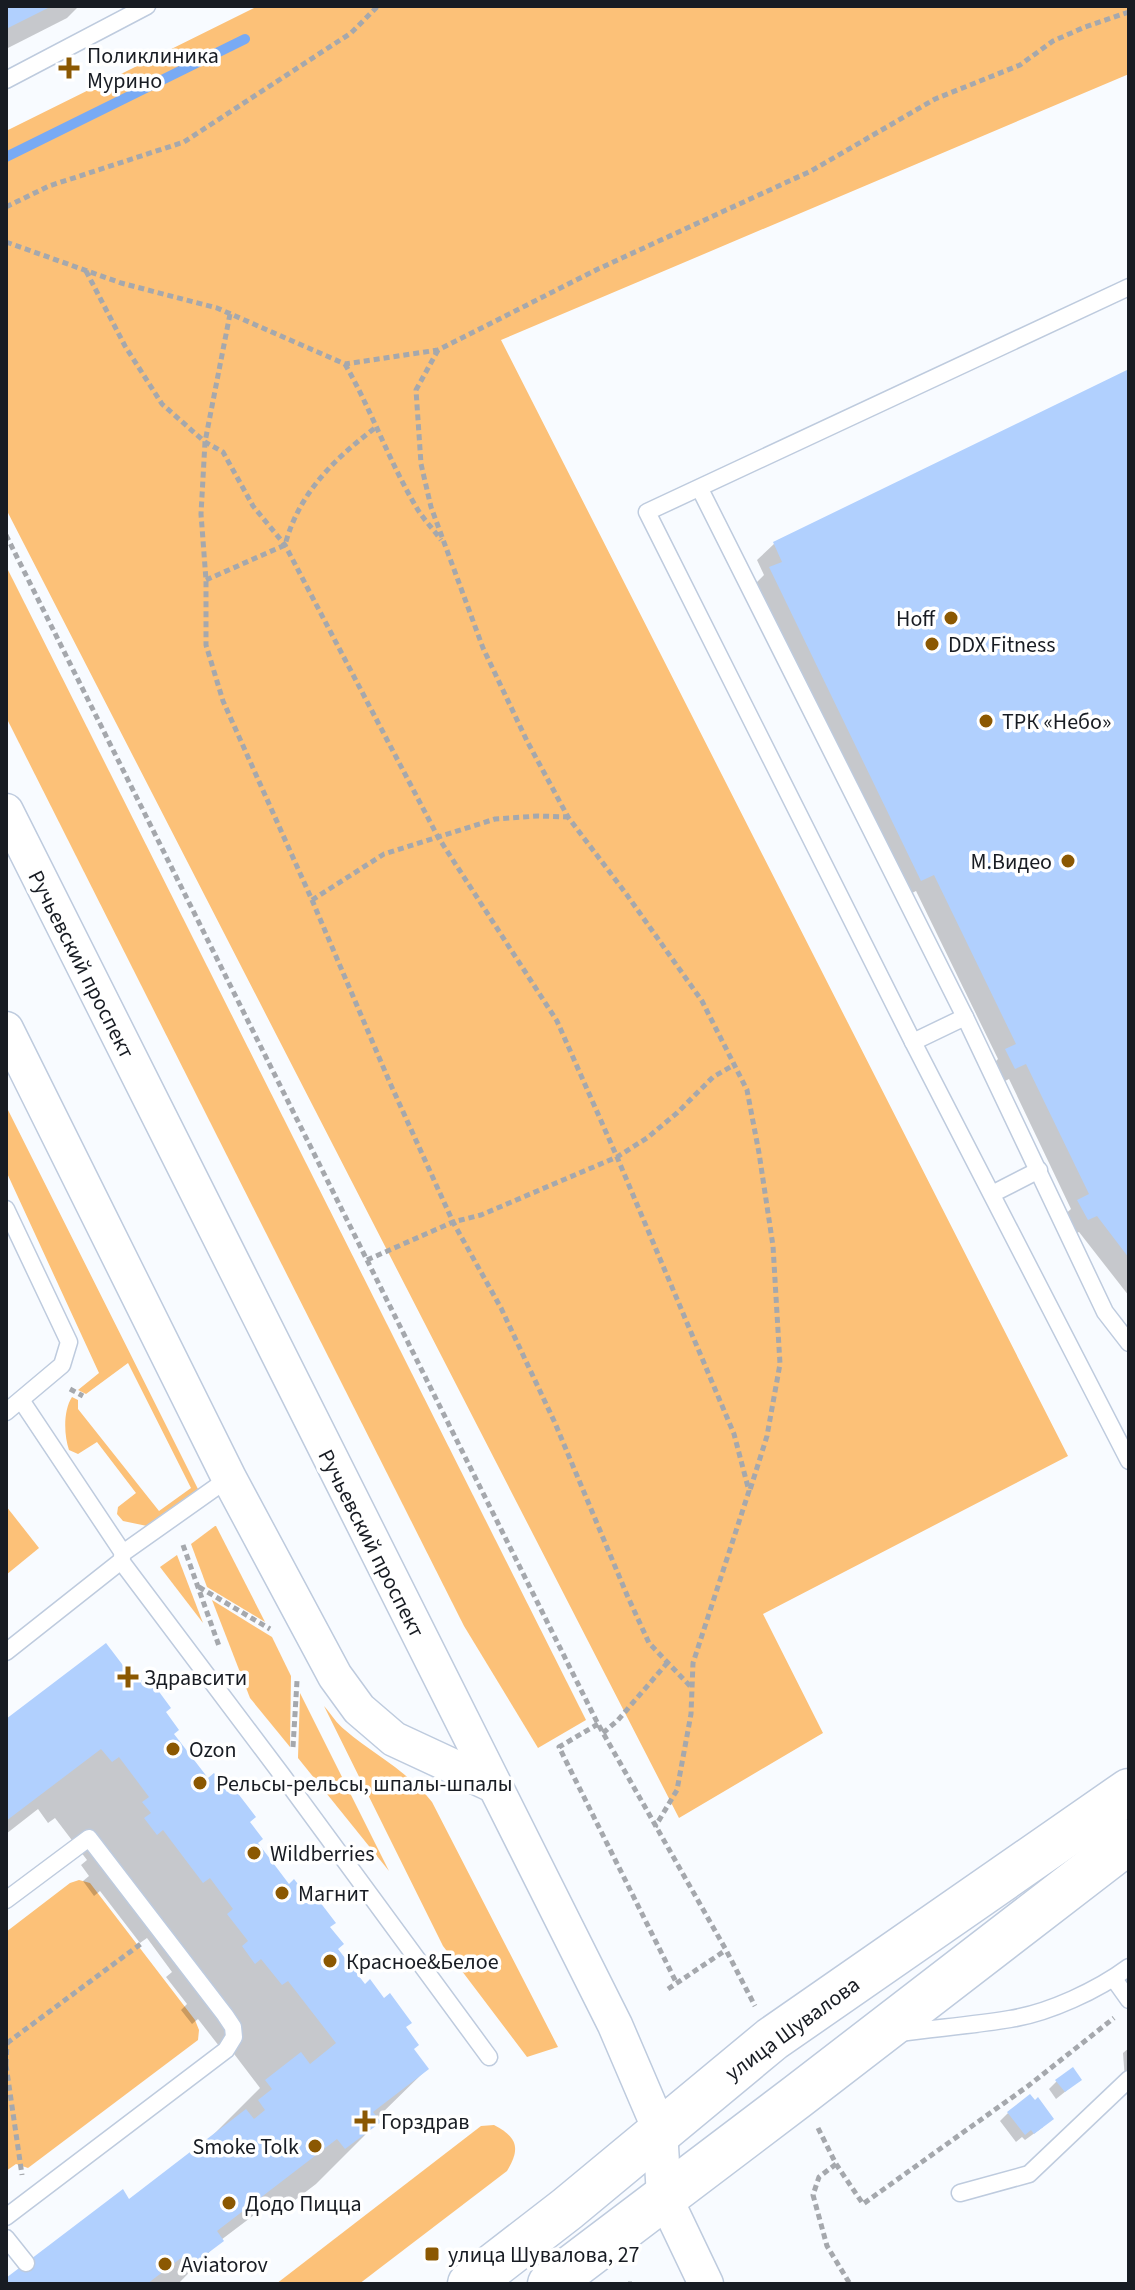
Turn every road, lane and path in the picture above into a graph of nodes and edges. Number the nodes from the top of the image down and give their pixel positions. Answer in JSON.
{"nodes":[{"id":1,"x":147,"y":6,"type":"edge"},
{"id":2,"x":378,"y":6,"type":"edge"},
{"id":3,"x":1129,"y":12,"type":"edge"},
{"id":4,"x":6,"y":80,"type":"edge"},
{"id":5,"x":6,"y":207,"type":"edge"},
{"id":6,"x":6,"y":242,"type":"edge"},
{"id":7,"x":86,"y":271,"type":"junction"},
{"id":8,"x":1129,"y":287,"type":"edge"},
{"id":9,"x":230,"y":314,"type":"junction"},
{"id":10,"x":438,"y":350,"type":"junction"},
{"id":11,"x":345,"y":364,"type":"junction"},
{"id":12,"x":375,"y":428,"type":"junction"},
{"id":13,"x":205,"y":442,"type":"junction"},
{"id":14,"x":700,"y":489,"type":"junction"},
{"id":15,"x":6,"y":535,"type":"edge"},
{"id":16,"x":445,"y":544,"type":"junction"},
{"id":17,"x":285,"y":545,"type":"junction"},
{"id":18,"x":206,"y":580,"type":"junction"},
{"id":19,"x":6,"y":811,"type":"edge"},
{"id":20,"x":568,"y":817,"type":"junction"},
{"id":21,"x":438,"y":837,"type":"junction"},
{"id":22,"x":312,"y":900,"type":"junction"},
{"id":23,"x":965,"y":1017,"type":"junction"},
{"id":24,"x":6,"y":1029,"type":"edge"},
{"id":25,"x":913,"y":1042,"type":"junction"},
{"id":26,"x":734,"y":1065,"type":"junction"},
{"id":27,"x":617,"y":1157,"type":"junction"},
{"id":28,"x":1039,"y":1170,"type":"junction"},
{"id":29,"x":992,"y":1194,"type":"junction"},
{"id":30,"x":6,"y":1209,"type":"edge"},
{"id":31,"x":453,"y":1222,"type":"junction"},
{"id":32,"x":367,"y":1260,"type":"junction"},
{"id":33,"x":1129,"y":1343,"type":"edge"},
{"id":34,"x":21,"y":1400,"type":"junction"},
{"id":35,"x":6,"y":1412,"type":"edge"},
{"id":36,"x":1122,"y":1434,"type":"edge"},
{"id":37,"x":1129,"y":1461,"type":"edge"},
{"id":38,"x":229,"y":1478,"type":"junction"},
{"id":39,"x":749,"y":1491,"type":"junction"},
{"id":40,"x":183,"y":1545,"type":"dead end"},
{"id":41,"x":122,"y":1557,"type":"junction"},
{"id":42,"x":199,"y":1586,"type":"junction"},
{"id":43,"x":281,"y":1635,"type":"dead end"},
{"id":44,"x":6,"y":1652,"type":"edge"},
{"id":45,"x":668,"y":1662,"type":"junction"},
{"id":46,"x":297,"y":1672,"type":"dead end"},
{"id":47,"x":692,"y":1688,"type":"junction"},
{"id":48,"x":218,"y":1690,"type":"junction"},
{"id":49,"x":598,"y":1724,"type":"junction"},
{"id":50,"x":603,"y":1733,"type":"junction"},
{"id":51,"x":282,"y":1775,"type":"junction"},
{"id":52,"x":493,"y":1785,"type":"junction"},
{"id":53,"x":1129,"y":1791,"type":"edge"},
{"id":54,"x":655,"y":1827,"type":"junction"},
{"id":55,"x":1129,"y":1841,"type":"edge"},
{"id":56,"x":6,"y":1900,"type":"edge"},
{"id":57,"x":139,"y":1945,"type":"dead end"},
{"id":58,"x":726,"y":1950,"type":"junction"},
{"id":59,"x":1129,"y":1967,"type":"edge"},
{"id":60,"x":1114,"y":1979,"type":"junction"},
{"id":61,"x":677,"y":1984,"type":"junction"},
{"id":62,"x":668,"y":1989,"type":"dead end"},
{"id":63,"x":1129,"y":2000,"type":"edge"},
{"id":64,"x":759,"y":2013,"type":"dead end"},
{"id":65,"x":1119,"y":2014,"type":"dead end"},
{"id":66,"x":873,"y":2037,"type":"junction"},
{"id":67,"x":7,"y":2042,"type":"edge"},
{"id":68,"x":489,"y":2057,"type":"dead end"},
{"id":69,"x":6,"y":2065,"type":"edge"},
{"id":70,"x":1129,"y":2079,"type":"edge"},
{"id":71,"x":817,"y":2127,"type":"dead end"},
{"id":72,"x":660,"y":2130,"type":"junction"},
{"id":73,"x":836,"y":2164,"type":"junction"},
{"id":74,"x":960,"y":2193,"type":"dead end"},
{"id":75,"x":664,"y":2196,"type":"junction"},
{"id":76,"x":32,"y":2197,"type":"junction"},
{"id":77,"x":6,"y":2217,"type":"edge"},
{"id":78,"x":6,"y":2238,"type":"edge"},
{"id":79,"x":26,"y":2263,"type":"dead end"},
{"id":80,"x":470,"y":2284,"type":"edge"},
{"id":81,"x":550,"y":2284,"type":"edge"},
{"id":82,"x":706,"y":2284,"type":"edge"},
{"id":83,"x":850,"y":2284,"type":"edge"}],
"edges":[{"from":1,"to":4,"type":"lane"},
{"from":2,"to":5,"type":"path"},
{"from":3,"to":10,"type":"path"},
{"from":6,"to":7,"type":"path"},
{"from":7,"to":9,"type":"path"},
{"from":7,"to":13,"type":"path"},
{"from":8,"to":14,"type":"lane"},
{"from":9,"to":11,"type":"path"},
{"from":9,"to":13,"type":"path"},
{"from":10,"to":11,"type":"path"},
{"from":10,"to":16,"type":"path"},
{"from":11,"to":12,"type":"path"},
{"from":12,"to":16,"type":"path"},
{"from":12,"to":17,"type":"path"},
{"from":13,"to":17,"type":"path"},
{"from":13,"to":18,"type":"path"},
{"from":14,"to":23,"type":"lane"},
{"from":14,"to":25,"type":"lane"},
{"from":15,"to":32,"type":"path"},
{"from":16,"to":20,"type":"path"},
{"from":17,"to":18,"type":"path"},
{"from":17,"to":21,"type":"path"},
{"from":18,"to":22,"type":"path"},
{"from":19,"to":52,"type":"street","name":"Ручьевский проспект"},
{"from":20,"to":21,"type":"path"},
{"from":20,"to":26,"type":"path"},
{"from":21,"to":22,"type":"path"},
{"from":21,"to":27,"type":"path"},
{"from":22,"to":31,"type":"path"},
{"from":23,"to":25,"type":"lane"},
{"from":23,"to":28,"type":"lane"},
{"from":24,"to":38,"type":"street"},
{"from":25,"to":29,"type":"lane"},
{"from":26,"to":27,"type":"path"},
{"from":26,"to":39,"type":"path"},
{"from":27,"to":31,"type":"path"},
{"from":27,"to":39,"type":"path"},
{"from":28,"to":29,"type":"lane"},
{"from":28,"to":33,"type":"lane"},
{"from":29,"to":36,"type":"lane"},
{"from":30,"to":34,"type":"lane"},
{"from":31,"to":32,"type":"path"},
{"from":31,"to":45,"type":"path"},
{"from":32,"to":49,"type":"path"},
{"from":34,"to":35,"type":"lane"},
{"from":34,"to":41,"type":"lane"},
{"from":36,"to":37,"type":"lane"},
{"from":38,"to":41,"type":"lane"},
{"from":38,"to":52,"type":"street"},
{"from":39,"to":47,"type":"path"},
{"from":40,"to":42,"type":"path"},
{"from":41,"to":44,"type":"lane"},
{"from":41,"to":48,"type":"lane"},
{"from":42,"to":43,"type":"path"},
{"from":42,"to":48,"type":"path"},
{"from":45,"to":47,"type":"path"},
{"from":45,"to":50,"type":"path"},
{"from":46,"to":51,"type":"path"},
{"from":47,"to":54,"type":"path"},
{"from":48,"to":51,"type":"lane"},
{"from":49,"to":50,"type":"path"},
{"from":49,"to":61,"type":"path"},
{"from":50,"to":54,"type":"path"},
{"from":51,"to":68,"type":"lane"},
{"from":52,"to":72,"type":"street","name":"Ручьевский проспект"},
{"from":53,"to":72,"type":"street","name":"улица Шувалова"},
{"from":54,"to":58,"type":"path"},
{"from":55,"to":66,"type":"street"},
{"from":56,"to":76,"type":"lane"},
{"from":57,"to":67,"type":"path"},
{"from":58,"to":61,"type":"path"},
{"from":58,"to":64,"type":"path"},
{"from":59,"to":60,"type":"lane"},
{"from":60,"to":63,"type":"lane"},
{"from":60,"to":66,"type":"lane"},
{"from":61,"to":62,"type":"path"},
{"from":65,"to":73,"type":"path"},
{"from":66,"to":75,"type":"street"},
{"from":67,"to":69,"type":"path"},
{"from":69,"to":76,"type":"path"},
{"from":70,"to":74,"type":"lane"},
{"from":71,"to":73,"type":"path"},
{"from":72,"to":75,"type":"street","name":"Ручьевский проспект"},
{"from":72,"to":80,"type":"street","name":"улица Шувалова"},
{"from":73,"to":83,"type":"path"},
{"from":75,"to":81,"type":"street"},
{"from":75,"to":82,"type":"street","name":"Ручьевский проспект"},
{"from":76,"to":77,"type":"lane"},
{"from":78,"to":79,"type":"lane"}]}
